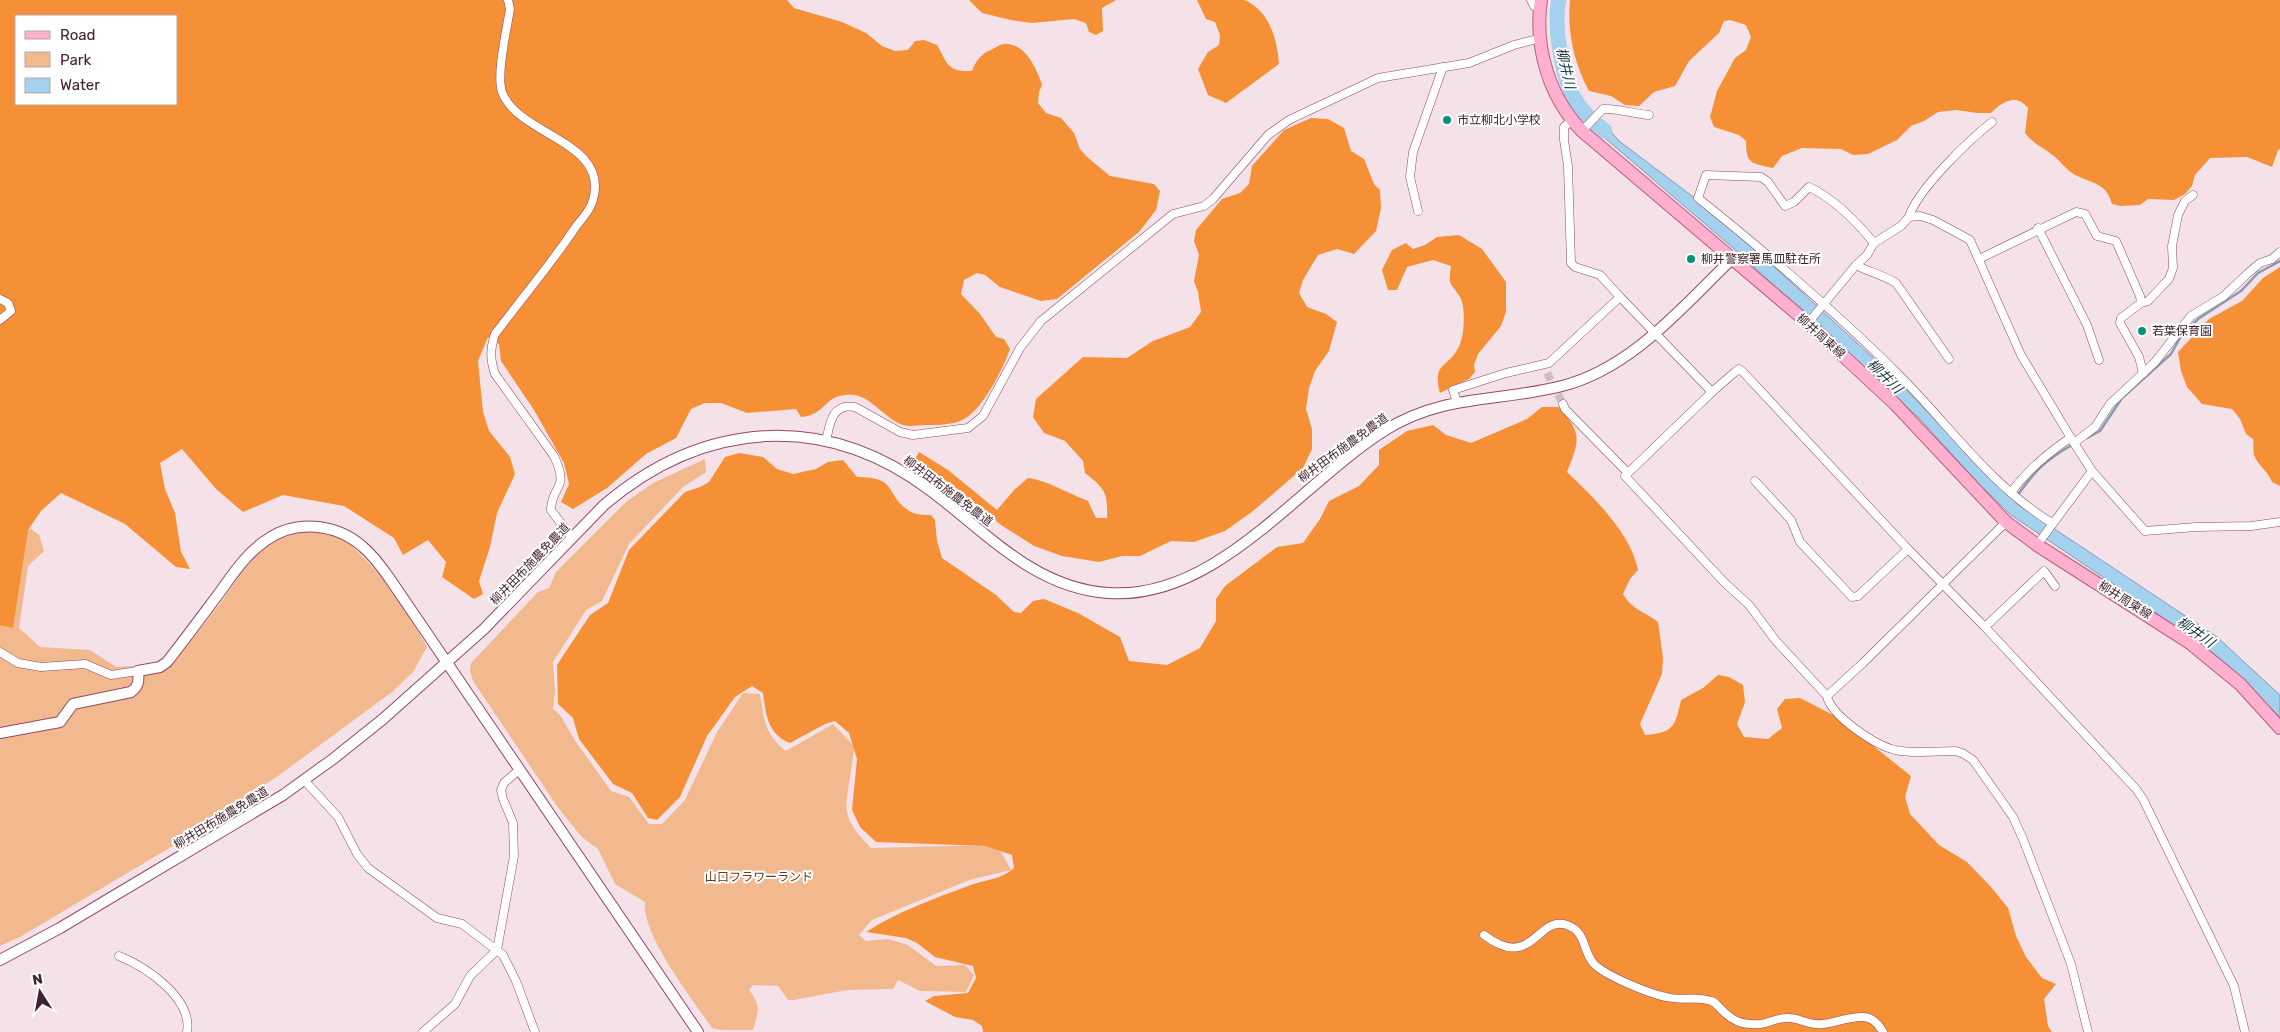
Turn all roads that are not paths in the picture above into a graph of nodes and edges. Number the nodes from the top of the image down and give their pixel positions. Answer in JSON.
{"nodes":[{"id":1,"x":508,"y":0,"type":"edge"},
{"id":2,"x":1538,"y":4,"type":"edge"},
{"id":3,"x":1541,"y":38,"type":"junction"},
{"id":4,"x":1444,"y":67,"type":"junction"},
{"id":5,"x":1649,"y":115,"type":"dead end"},
{"id":6,"x":1572,"y":120,"type":"junction"},
{"id":7,"x":1992,"y":122,"type":"dead end"},
{"id":8,"x":1584,"y":129,"type":"junction"},
{"id":9,"x":2193,"y":195,"type":"dead end"},
{"id":10,"x":1418,"y":210,"type":"dead end"},
{"id":11,"x":1909,"y":217,"type":"junction"},
{"id":12,"x":2038,"y":228,"type":"junction"},
{"id":13,"x":1874,"y":243,"type":"junction"},
{"id":14,"x":2280,"y":252,"type":"edge"},
{"id":15,"x":1732,"y":259,"type":"junction"},
{"id":16,"x":1979,"y":259,"type":"junction"},
{"id":17,"x":1856,"y":265,"type":"junction"},
{"id":18,"x":1620,"y":297,"type":"junction"},
{"id":19,"x":0,"y":299,"type":"edge"},
{"id":20,"x":2141,"y":303,"type":"junction"},
{"id":21,"x":1822,"y":305,"type":"junction"},
{"id":22,"x":0,"y":320,"type":"edge"},
{"id":23,"x":1809,"y":321,"type":"junction"},
{"id":24,"x":1654,"y":333,"type":"junction"},
{"id":25,"x":1949,"y":359,"type":"dead end"},
{"id":26,"x":2099,"y":360,"type":"dead end"},
{"id":27,"x":2142,"y":373,"type":"junction"},
{"id":28,"x":1712,"y":392,"type":"junction"},
{"id":29,"x":1457,"y":402,"type":"junction"},
{"id":30,"x":1563,"y":404,"type":"tunnel mouth"},
{"id":31,"x":826,"y":441,"type":"junction"},
{"id":32,"x":2072,"y":441,"type":"junction"},
{"id":33,"x":2092,"y":471,"type":"junction"},
{"id":34,"x":1628,"y":473,"type":"junction"},
{"id":35,"x":1755,"y":481,"type":"dead end"},
{"id":36,"x":2014,"y":496,"type":"junction"},
{"id":37,"x":2006,"y":522,"type":"junction"},
{"id":38,"x":2280,"y":522,"type":"edge"},
{"id":39,"x":2051,"y":524,"type":"junction"},
{"id":40,"x":572,"y":538,"type":"junction"},
{"id":41,"x":2039,"y":542,"type":"junction"},
{"id":42,"x":1908,"y":550,"type":"junction"},
{"id":43,"x":1942,"y":584,"type":"junction"},
{"id":44,"x":2055,"y":586,"type":"dead end"},
{"id":45,"x":1985,"y":627,"type":"junction"},
{"id":46,"x":0,"y":652,"type":"edge"},
{"id":47,"x":447,"y":663,"type":"junction"},
{"id":48,"x":138,"y":671,"type":"junction"},
{"id":49,"x":1827,"y":696,"type":"junction"},
{"id":50,"x":2280,"y":728,"type":"edge"},
{"id":51,"x":0,"y":733,"type":"edge"},
{"id":52,"x":520,"y":769,"type":"junction"},
{"id":53,"x":305,"y":781,"type":"junction"},
{"id":54,"x":1484,"y":935,"type":"dead end"},
{"id":55,"x":498,"y":950,"type":"junction"},
{"id":56,"x":119,"y":956,"type":"dead end"},
{"id":57,"x":0,"y":960,"type":"edge"},
{"id":58,"x":187,"y":1032,"type":"edge"},
{"id":59,"x":424,"y":1032,"type":"edge"},
{"id":60,"x":535,"y":1032,"type":"edge"},
{"id":61,"x":698,"y":1032,"type":"edge"},
{"id":62,"x":1883,"y":1032,"type":"edge"},
{"id":63,"x":2088,"y":1032,"type":"edge"},
{"id":64,"x":2245,"y":1032,"type":"edge"}],
"edges":[{"from":1,"to":40,"type":"street"},
{"from":2,"to":3,"type":"main road","name":"柳井周東線"},
{"from":3,"to":4,"type":"street"},
{"from":3,"to":6,"type":"main road","name":"柳井周東線"},
{"from":4,"to":10,"type":"street"},
{"from":4,"to":31,"type":"street"},
{"from":5,"to":8,"type":"street"},
{"from":6,"to":8,"type":"main road","name":"柳井周東線"},
{"from":6,"to":18,"type":"street"},
{"from":7,"to":11,"type":"street"},
{"from":8,"to":15,"type":"main road","name":"柳井周東線"},
{"from":9,"to":20,"type":"street"},
{"from":11,"to":13,"type":"street"},
{"from":11,"to":16,"type":"street"},
{"from":12,"to":16,"type":"street"},
{"from":12,"to":20,"type":"street"},
{"from":12,"to":26,"type":"street"},
{"from":13,"to":17,"type":"street"},
{"from":13,"to":21,"type":"street"},
{"from":14,"to":27,"type":"street"},
{"from":15,"to":23,"type":"main road","name":"柳井周東線"},
{"from":15,"to":24,"type":"street","name":"柳井田布施農免農道"},
{"from":16,"to":32,"type":"street"},
{"from":17,"to":21,"type":"street"},
{"from":17,"to":25,"type":"street"},
{"from":18,"to":24,"type":"street"},
{"from":18,"to":29,"type":"street"},
{"from":19,"to":22,"type":"street"},
{"from":20,"to":27,"type":"street"},
{"from":21,"to":23,"type":"street"},
{"from":21,"to":36,"type":"street"},
{"from":23,"to":37,"type":"main road","name":"柳井周東線"},
{"from":24,"to":28,"type":"street"},
{"from":24,"to":29,"type":"street","name":"柳井田布施農免農道"},
{"from":27,"to":32,"type":"street"},
{"from":28,"to":34,"type":"street"},
{"from":28,"to":42,"type":"street"},
{"from":29,"to":31,"type":"street","name":"柳井田布施農免農道"},
{"from":30,"to":34,"type":"street"},
{"from":31,"to":40,"type":"street","name":"柳井田布施農免農道"},
{"from":32,"to":33,"type":"street"},
{"from":32,"to":36,"type":"street"},
{"from":33,"to":38,"type":"street"},
{"from":33,"to":39,"type":"street"},
{"from":34,"to":49,"type":"street"},
{"from":35,"to":42,"type":"street"},
{"from":36,"to":39,"type":"street"},
{"from":37,"to":41,"type":"main road","name":"柳井周東線"},
{"from":37,"to":43,"type":"street"},
{"from":39,"to":41,"type":"street"},
{"from":40,"to":47,"type":"street","name":"柳井田布施農免農道"},
{"from":41,"to":50,"type":"main road","name":"柳井周東線"},
{"from":42,"to":43,"type":"street"},
{"from":43,"to":45,"type":"street"},
{"from":43,"to":49,"type":"street"},
{"from":44,"to":45,"type":"street"},
{"from":45,"to":64,"type":"street"},
{"from":46,"to":48,"type":"street"},
{"from":47,"to":48,"type":"street"},
{"from":47,"to":52,"type":"street"},
{"from":47,"to":53,"type":"street","name":"柳井田布施農免農道"},
{"from":48,"to":51,"type":"street"},
{"from":49,"to":63,"type":"street"},
{"from":52,"to":55,"type":"street"},
{"from":52,"to":61,"type":"street"},
{"from":53,"to":55,"type":"street"},
{"from":53,"to":57,"type":"street","name":"柳井田布施農免農道"},
{"from":54,"to":62,"type":"street"},
{"from":55,"to":59,"type":"street"},
{"from":55,"to":60,"type":"street"},
{"from":56,"to":58,"type":"street"}]}
